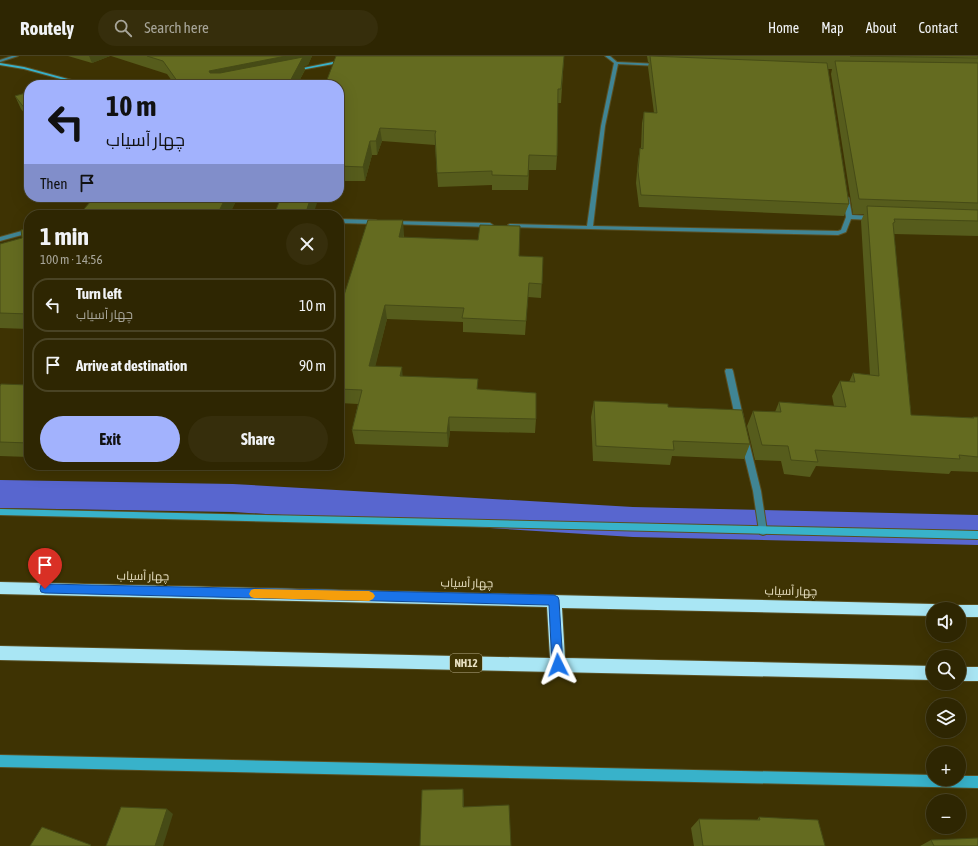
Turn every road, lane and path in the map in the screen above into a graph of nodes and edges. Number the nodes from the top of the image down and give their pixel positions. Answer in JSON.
{"nodes":[{"id":1,"x":16,"y":56,"type":"edge"},
{"id":2,"x":607,"y":56,"type":"edge"},
{"id":3,"x":351,"y":59,"type":"edge"},
{"id":4,"x":0,"y":62,"type":"edge"},
{"id":5,"x":616,"y":63,"type":"junction"},
{"id":6,"x":663,"y":65,"type":"edge"},
{"id":7,"x":288,"y":72,"type":"edge"},
{"id":8,"x":69,"y":80,"type":"edge"},
{"id":9,"x":846,"y":194,"type":"edge"},
{"id":10,"x":849,"y":217,"type":"junction"},
{"id":11,"x":879,"y":218,"type":"edge"},
{"id":12,"x":344,"y":221,"type":"edge"},
{"id":13,"x":496,"y":226,"type":"edge"},
{"id":14,"x":504,"y":226,"type":"edge"},
{"id":15,"x":590,"y":228,"type":"junction"},
{"id":16,"x":24,"y":233,"type":"edge"},
{"id":17,"x":0,"y":240,"type":"edge"},
{"id":18,"x":729,"y":371,"type":"dead end"},
{"id":19,"x":0,"y":512,"type":"edge"},
{"id":20,"x":763,"y":531,"type":"junction"},
{"id":21,"x":978,"y":536,"type":"edge"},
{"id":22,"x":0,"y":588,"type":"edge"},
{"id":23,"x":554,"y":600,"type":"junction"},
{"id":24,"x":926,"y":610,"type":"edge"},
{"id":25,"x":966,"y":611,"type":"edge"},
{"id":26,"x":978,"y":611,"type":"edge"},
{"id":27,"x":0,"y":653,"type":"edge"},
{"id":28,"x":558,"y":665,"type":"junction"},
{"id":29,"x":926,"y":673,"type":"edge"},
{"id":30,"x":966,"y":674,"type":"edge"},
{"id":31,"x":978,"y":674,"type":"edge"},
{"id":32,"x":0,"y":762,"type":"edge"},
{"id":33,"x":978,"y":782,"type":"edge"}],
"edges":[{"from":1,"to":4,"type":"street"},
{"from":2,"to":5,"type":"street"},
{"from":3,"to":7,"type":"street"},
{"from":4,"to":8,"type":"street"},
{"from":5,"to":6,"type":"street"},
{"from":5,"to":15,"type":"street"},
{"from":9,"to":10,"type":"street"},
{"from":10,"to":11,"type":"street"},
{"from":10,"to":15,"type":"street"},
{"from":12,"to":13,"type":"street"},
{"from":14,"to":15,"type":"street"},
{"from":16,"to":17,"type":"street"},
{"from":18,"to":20,"type":"street"},
{"from":19,"to":20,"type":"street"},
{"from":20,"to":21,"type":"street"},
{"from":22,"to":23,"type":"highway","name":"چهار آسیاب"},
{"from":23,"to":24,"type":"highway","name":"چهار آسیاب"},
{"from":23,"to":28,"type":"highway"},
{"from":25,"to":26,"type":"highway"},
{"from":27,"to":28,"type":"highway","number":"NH12"},
{"from":28,"to":29,"type":"highway","number":"NH12"},
{"from":30,"to":31,"type":"highway"},
{"from":32,"to":33,"type":"street"}]}
